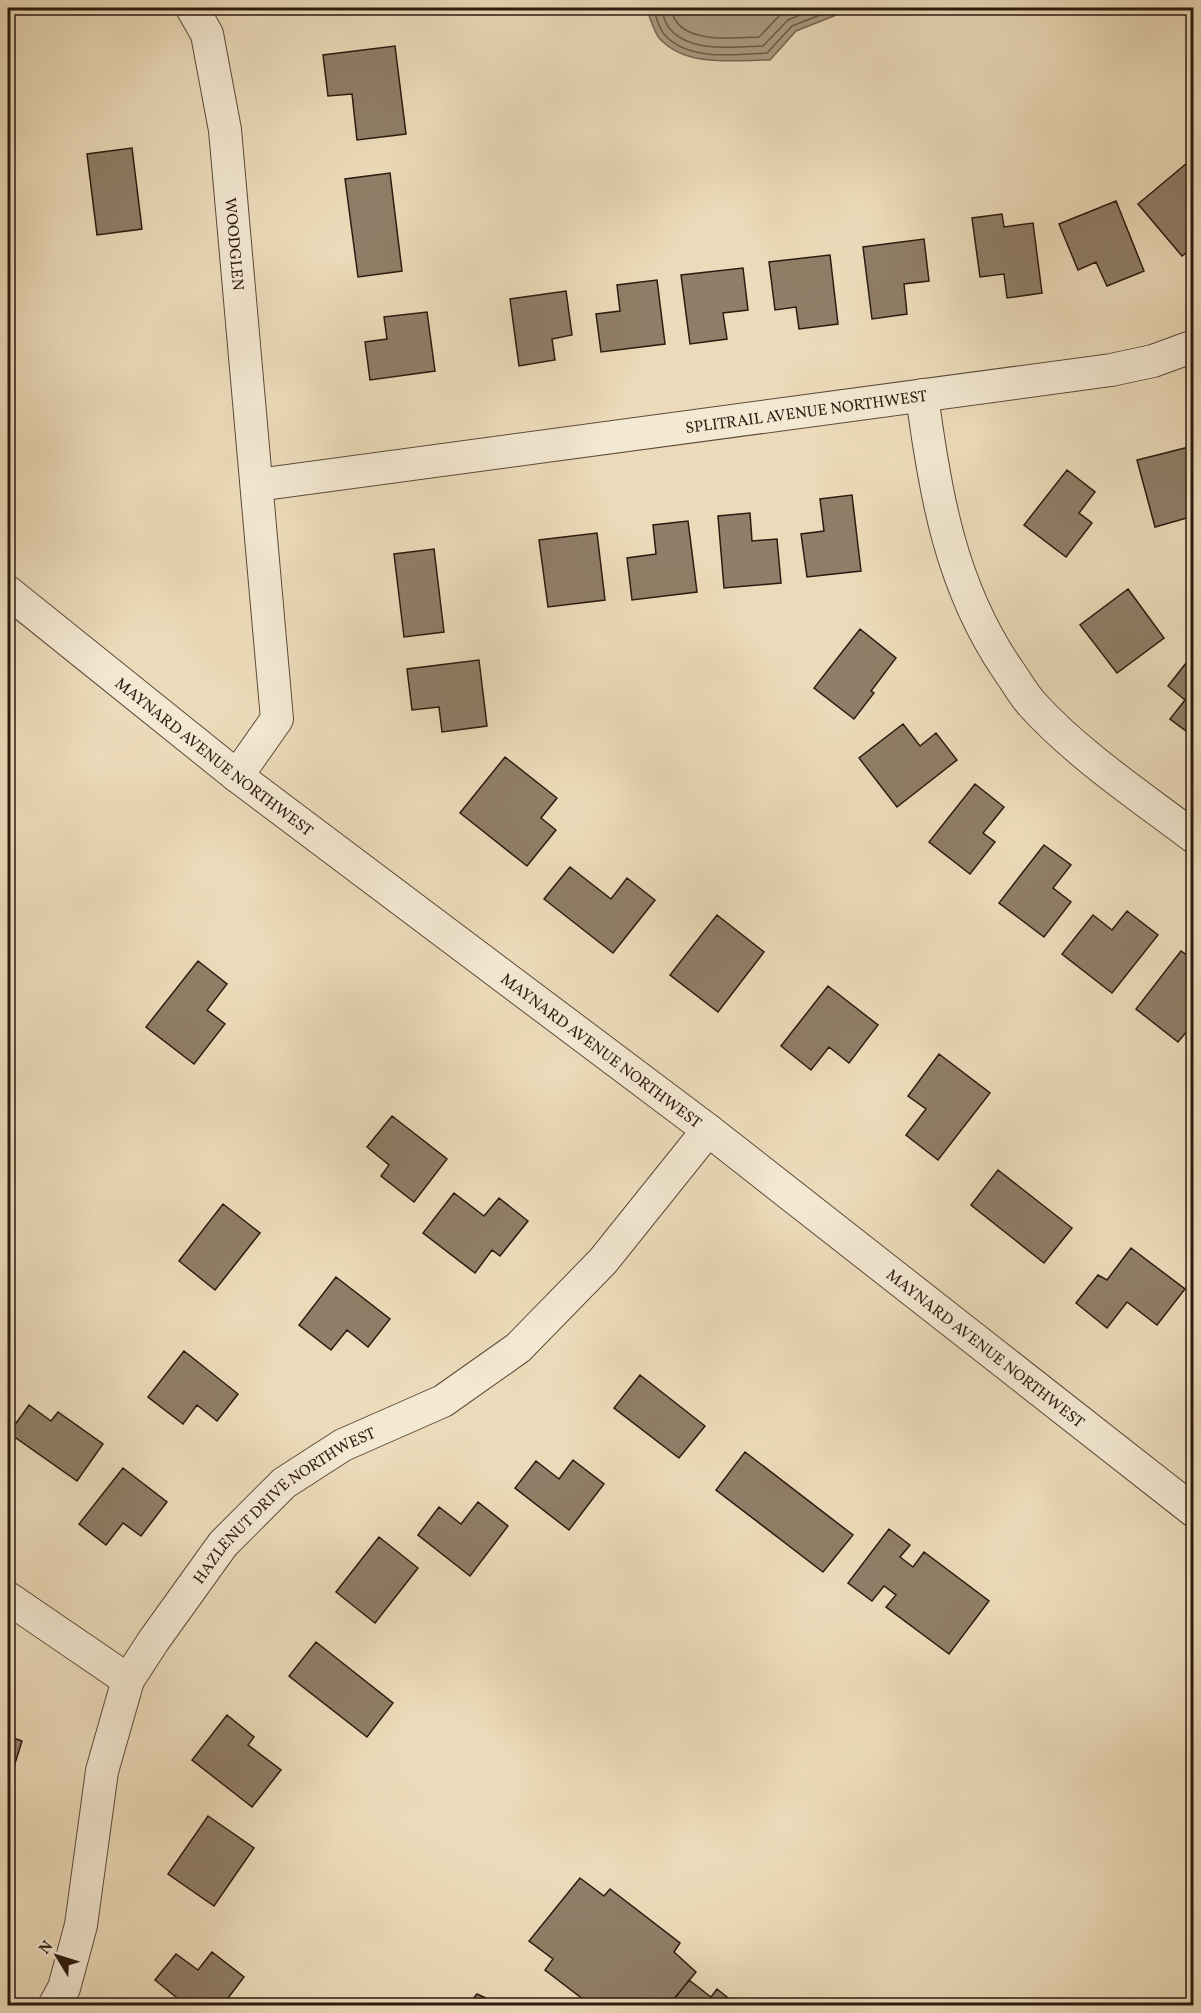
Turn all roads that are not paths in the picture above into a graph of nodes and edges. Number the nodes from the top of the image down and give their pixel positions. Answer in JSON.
{"nodes":[{"id":1,"x":192,"y":8,"type":"edge"},
{"id":2,"x":1194,"y":346,"type":"edge"},
{"id":3,"x":922,"y":395,"type":"junction"},
{"id":4,"x":257,"y":485,"type":"junction"},
{"id":5,"x":8,"y":592,"type":"edge"},
{"id":6,"x":237,"y":776,"type":"junction"},
{"id":7,"x":1194,"y":837,"type":"edge"},
{"id":8,"x":708,"y":1130,"type":"junction"},
{"id":9,"x":1194,"y":1511,"type":"edge"},
{"id":10,"x":8,"y":1598,"type":"edge"},
{"id":11,"x":128,"y":1680,"type":"junction"},
{"id":12,"x":54,"y":2006,"type":"edge"}],
"edges":[{"from":1,"to":4,"type":"street","name":"WOODGLEN"},
{"from":2,"to":3,"type":"street"},
{"from":3,"to":4,"type":"street","name":"SPLITRAIL AVENUE NORTHWEST"},
{"from":3,"to":7,"type":"street","name":"SPLITRAIL AVENUE NORTHWEST"},
{"from":4,"to":6,"type":"street","name":"WOODGLEN"},
{"from":5,"to":6,"type":"street","name":"MAYNARD AVENUE NORTHWEST"},
{"from":6,"to":8,"type":"street","name":"MAYNARD AVENUE NORTHWEST"},
{"from":8,"to":9,"type":"street","name":"MAYNARD AVENUE NORTHWEST"},
{"from":8,"to":11,"type":"street","name":"HAZLENUT DRIVE NORTHWEST"},
{"from":10,"to":11,"type":"street"},
{"from":11,"to":12,"type":"street","name":"HAZLENUT DRIVE NORTHWEST"}]}
